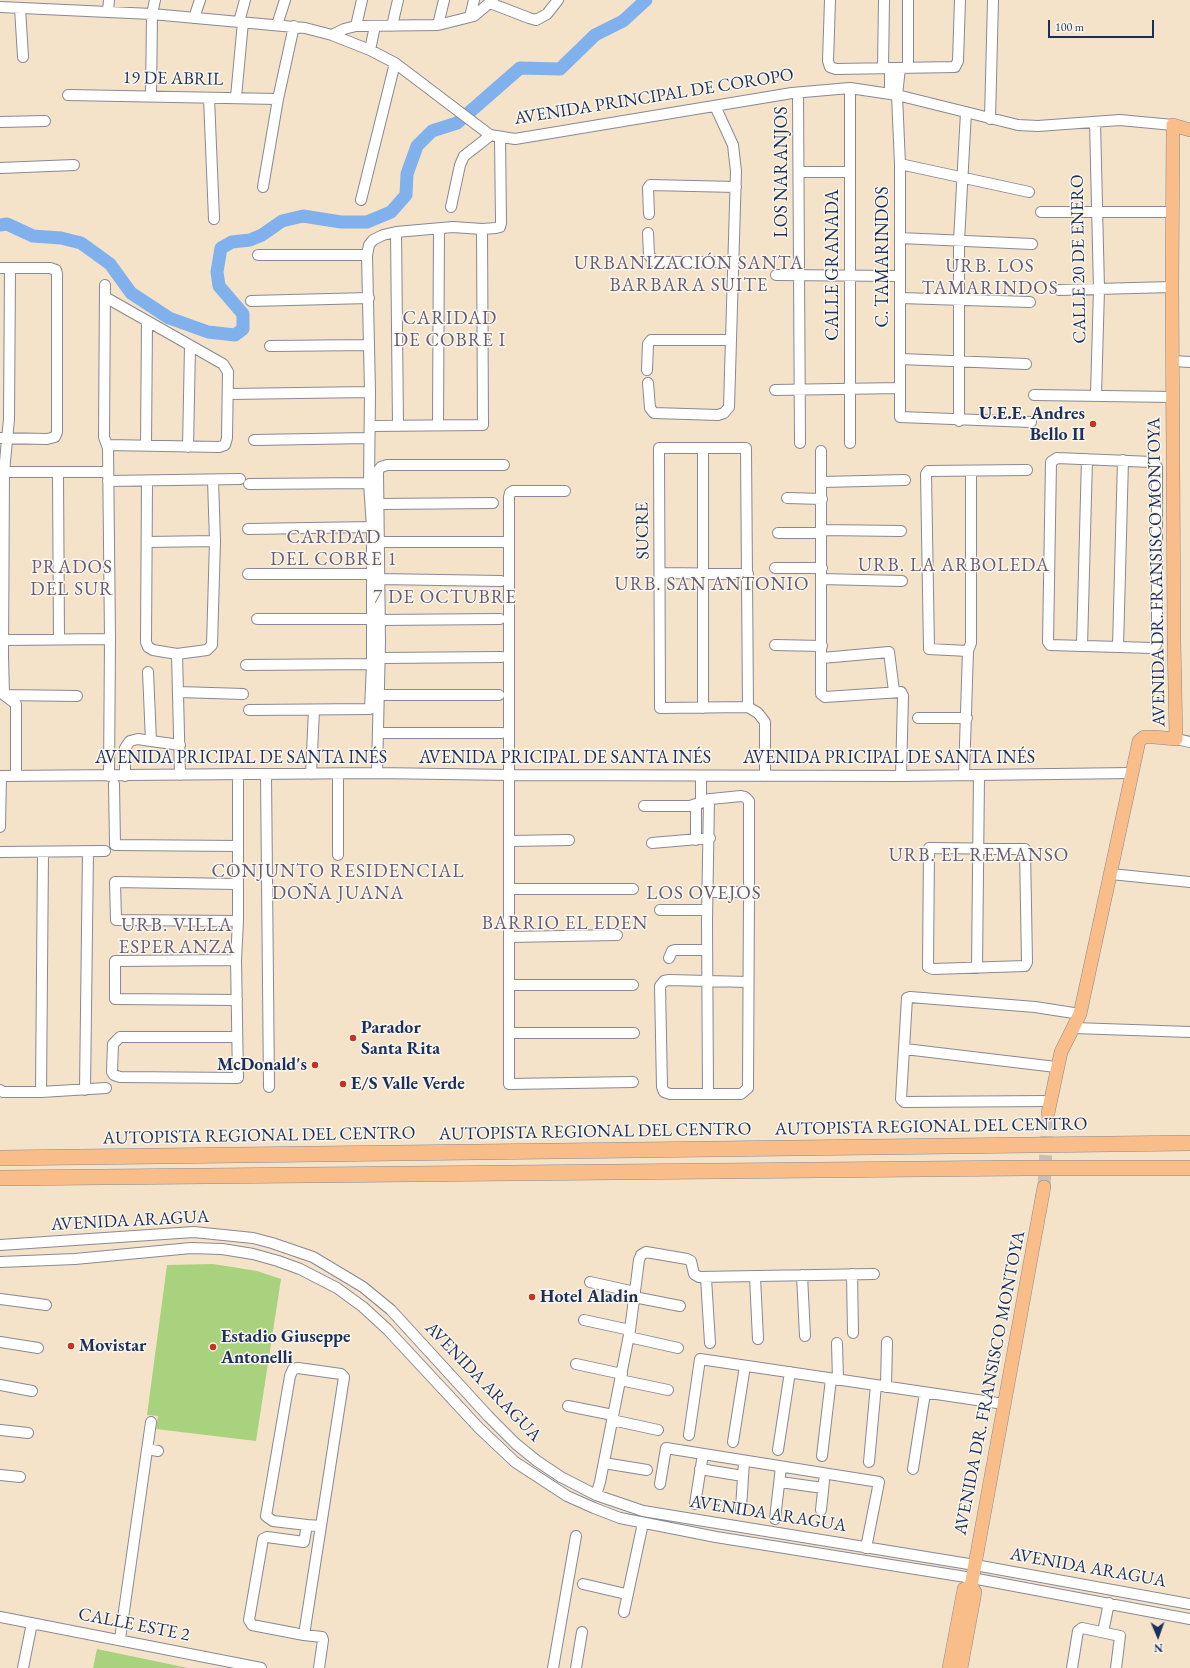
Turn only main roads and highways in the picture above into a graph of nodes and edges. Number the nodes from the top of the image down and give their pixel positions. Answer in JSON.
{"nodes":[{"id":1,"x":1190,"y":122,"type":"edge"},
{"id":2,"x":1173,"y":125,"type":"junction"},
{"id":3,"x":1190,"y":130,"type":"edge"},
{"id":4,"x":1048,"y":1107,"type":"tunnel mouth"},
{"id":5,"x":1190,"y":1144,"type":"edge"},
{"id":6,"x":0,"y":1158,"type":"edge"},
{"id":7,"x":1190,"y":1168,"type":"edge"},
{"id":8,"x":0,"y":1178,"type":"edge"},
{"id":9,"x":1044,"y":1187,"type":"tunnel mouth"},
{"id":10,"x":971,"y":1582,"type":"junction"},
{"id":11,"x":949,"y":1668,"type":"edge"},
{"id":12,"x":961,"y":1668,"type":"edge"}],
"edges":[{"from":1,"to":2,"type":"main road","name":"AVENIDA PRINCIPAL DE COROPO"},
{"from":2,"to":3,"type":"main road","name":"AVENIDA PRINCIPAL DE COROPO"},
{"from":2,"to":4,"type":"main road","name":"AVENIDA DR. FRANSISCO MONTOYA"},
{"from":5,"to":6,"type":"highway","name":"AUTOPISTA REGIONAL DEL CENTRO"},
{"from":7,"to":8,"type":"highway"},
{"from":9,"to":10,"type":"main road","name":"AVENIDA DR. FRANSISCO MONTOYA"},
{"from":10,"to":11,"type":"main road","name":"AVENIDA DR. FRANSISCO MONTOYA"},
{"from":10,"to":12,"type":"main road","name":"AVENIDA DR. FRANSISCO MONTOYA"}]}
